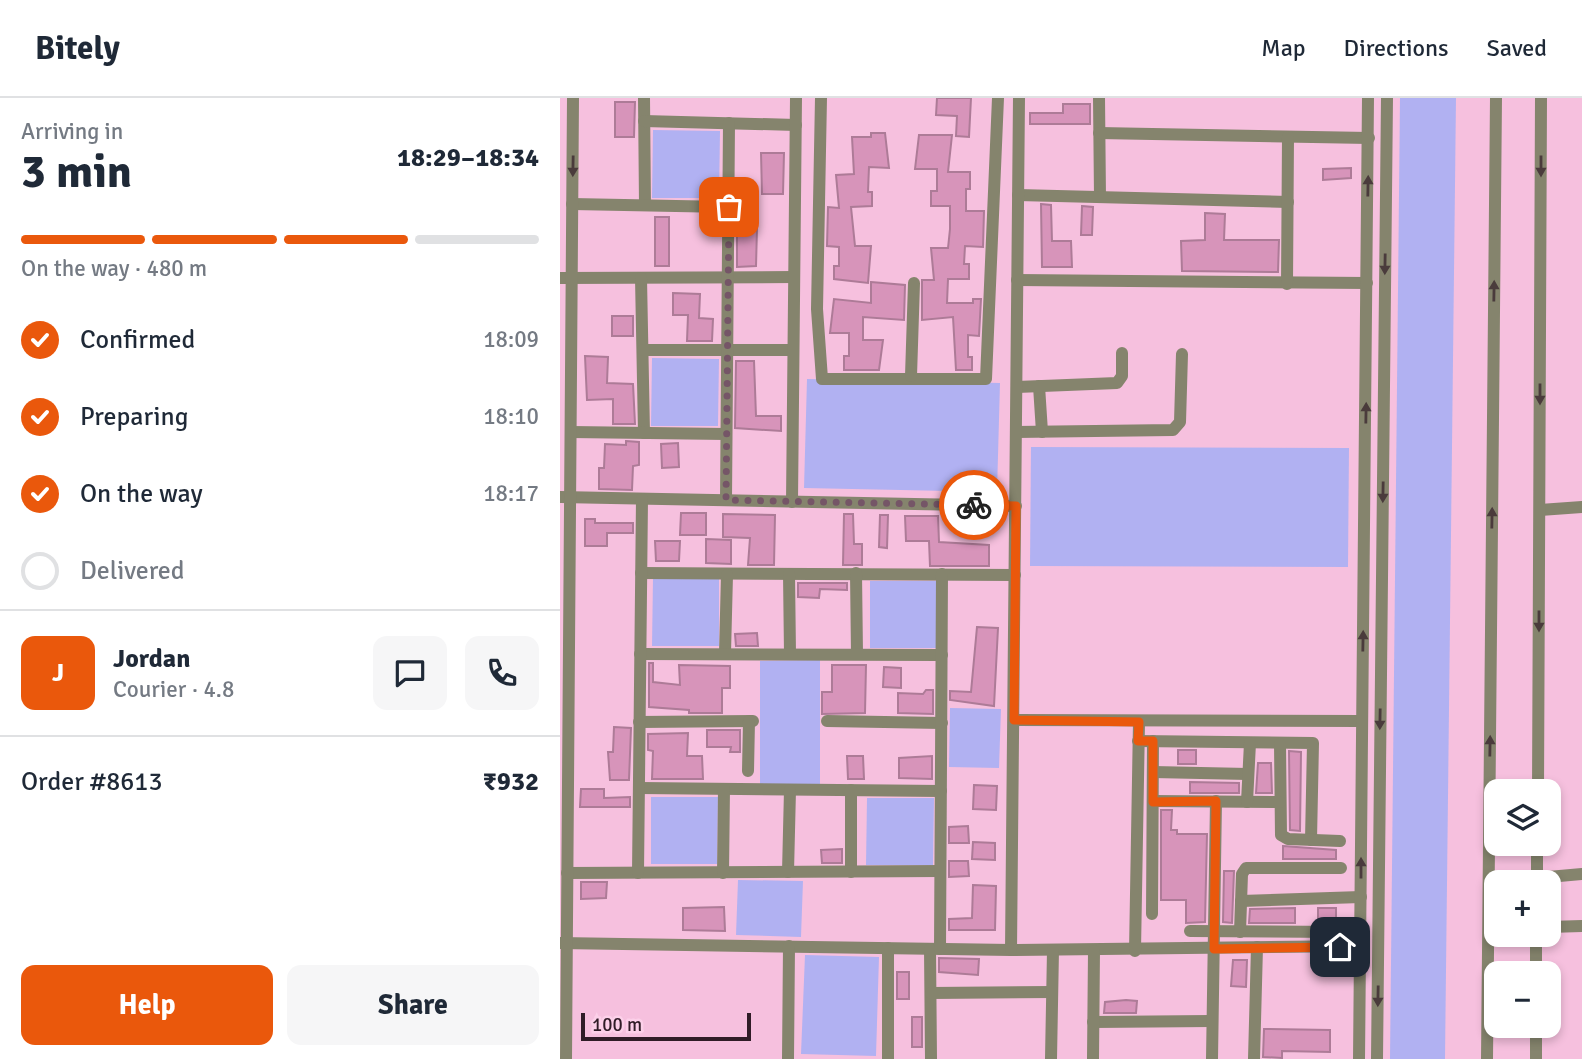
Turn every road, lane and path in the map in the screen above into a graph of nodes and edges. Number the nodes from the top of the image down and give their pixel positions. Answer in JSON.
{"nodes":[{"id":1,"x":573,"y":98,"type":"edge"},
{"id":2,"x":644,"y":98,"type":"edge"},
{"id":3,"x":796,"y":98,"type":"edge"},
{"id":4,"x":821,"y":98,"type":"edge"},
{"id":5,"x":998,"y":98,"type":"edge"},
{"id":6,"x":1019,"y":98,"type":"edge"},
{"id":7,"x":1099,"y":98,"type":"edge"},
{"id":8,"x":1368,"y":98,"type":"edge"},
{"id":9,"x":1387,"y":98,"type":"edge"},
{"id":10,"x":1496,"y":98,"type":"edge"},
{"id":11,"x":1542,"y":98,"type":"edge"},
{"id":12,"x":644,"y":121,"type":"junction"},
{"id":13,"x":729,"y":123,"type":"junction"},
{"id":14,"x":796,"y":125,"type":"junction"},
{"id":15,"x":1100,"y":133,"type":"junction"},
{"id":16,"x":1288,"y":137,"type":"junction"},
{"id":17,"x":1369,"y":138,"type":"junction"},
{"id":18,"x":993,"y":166,"type":"junction"},
{"id":19,"x":1018,"y":166,"type":"junction"},
{"id":20,"x":1018,"y":195,"type":"junction"},
{"id":21,"x":1100,"y":197,"type":"junction"},
{"id":22,"x":1288,"y":202,"type":"junction"},
{"id":23,"x":572,"y":204,"type":"junction"},
{"id":24,"x":645,"y":205,"type":"junction"},
{"id":25,"x":729,"y":207,"type":"junction"},
{"id":26,"x":794,"y":277,"type":"junction"},
{"id":27,"x":566,"y":278,"type":"edge"},
{"id":28,"x":641,"y":278,"type":"junction"},
{"id":29,"x":728,"y":278,"type":"junction"},
{"id":30,"x":1017,"y":280,"type":"junction"},
{"id":31,"x":914,"y":283,"type":"dead end"},
{"id":32,"x":1367,"y":283,"type":"junction"},
{"id":33,"x":1287,"y":284,"type":"junction"},
{"id":34,"x":643,"y":350,"type":"junction"},
{"id":35,"x":727,"y":350,"type":"junction"},
{"id":36,"x":793,"y":350,"type":"junction"},
{"id":37,"x":1122,"y":353,"type":"dead end"},
{"id":38,"x":1182,"y":354,"type":"dead end"},
{"id":39,"x":911,"y":376,"type":"junction"},
{"id":40,"x":1039,"y":386,"type":"junction"},
{"id":41,"x":1017,"y":387,"type":"junction"},
{"id":42,"x":570,"y":432,"type":"junction"},
{"id":43,"x":1016,"y":432,"type":"junction"},
{"id":44,"x":1042,"y":432,"type":"junction"},
{"id":45,"x":644,"y":433,"type":"junction"},
{"id":46,"x":726,"y":433,"type":"junction"},
{"id":47,"x":565,"y":497,"type":"edge"},
{"id":48,"x":642,"y":499,"type":"junction"},
{"id":49,"x":726,"y":500,"type":"junction"},
{"id":50,"x":792,"y":502,"type":"junction"},
{"id":51,"x":1016,"y":506,"type":"junction"},
{"id":52,"x":1582,"y":507,"type":"edge"},
{"id":53,"x":1540,"y":510,"type":"junction"},
{"id":54,"x":641,"y":573,"type":"junction"},
{"id":55,"x":856,"y":573,"type":"junction"},
{"id":56,"x":789,"y":574,"type":"junction"},
{"id":57,"x":943,"y":574,"type":"junction"},
{"id":58,"x":727,"y":575,"type":"junction"},
{"id":59,"x":1015,"y":575,"type":"junction"},
{"id":60,"x":640,"y":653,"type":"junction"},
{"id":61,"x":725,"y":653,"type":"junction"},
{"id":62,"x":790,"y":654,"type":"junction"},
{"id":63,"x":857,"y":654,"type":"junction"},
{"id":64,"x":942,"y":655,"type":"junction"},
{"id":65,"x":1014,"y":720,"type":"junction"},
{"id":66,"x":827,"y":721,"type":"dead end"},
{"id":67,"x":1362,"y":721,"type":"junction"},
{"id":68,"x":639,"y":722,"type":"junction"},
{"id":69,"x":1139,"y":722,"type":"junction"},
{"id":70,"x":942,"y":723,"type":"junction"},
{"id":71,"x":1138,"y":741,"type":"junction"},
{"id":72,"x":1153,"y":741,"type":"junction"},
{"id":73,"x":1250,"y":743,"type":"junction"},
{"id":74,"x":1280,"y":744,"type":"junction"},
{"id":75,"x":748,"y":771,"type":"dead end"},
{"id":76,"x":1153,"y":772,"type":"junction"},
{"id":77,"x":1248,"y":774,"type":"junction"},
{"id":78,"x":1538,"y":779,"type":"edge"},
{"id":79,"x":640,"y":788,"type":"junction"},
{"id":80,"x":724,"y":789,"type":"junction"},
{"id":81,"x":790,"y":790,"type":"junction"},
{"id":82,"x":850,"y":790,"type":"junction"},
{"id":83,"x":941,"y":791,"type":"junction"},
{"id":84,"x":1216,"y":801,"type":"junction"},
{"id":85,"x":1153,"y":802,"type":"junction"},
{"id":86,"x":1247,"y":802,"type":"junction"},
{"id":87,"x":1280,"y":802,"type":"junction"},
{"id":88,"x":1311,"y":840,"type":"junction"},
{"id":89,"x":1340,"y":841,"type":"dead end"},
{"id":90,"x":1341,"y":868,"type":"dead end"},
{"id":91,"x":940,"y":871,"type":"junction"},
{"id":92,"x":788,"y":872,"type":"junction"},
{"id":93,"x":850,"y":872,"type":"junction"},
{"id":94,"x":567,"y":873,"type":"junction"},
{"id":95,"x":638,"y":873,"type":"junction"},
{"id":96,"x":723,"y":873,"type":"junction"},
{"id":97,"x":1582,"y":874,"type":"edge"},
{"id":98,"x":1561,"y":877,"type":"edge"},
{"id":99,"x":1361,"y":897,"type":"junction"},
{"id":100,"x":1241,"y":901,"type":"junction"},
{"id":101,"x":1152,"y":914,"type":"dead end"},
{"id":102,"x":1582,"y":926,"type":"edge"},
{"id":103,"x":1561,"y":927,"type":"edge"},
{"id":104,"x":1190,"y":932,"type":"dead end"},
{"id":105,"x":1216,"y":932,"type":"junction"},
{"id":106,"x":1240,"y":932,"type":"junction"},
{"id":107,"x":1340,"y":932,"type":"dead end"},
{"id":108,"x":563,"y":943,"type":"edge"},
{"id":109,"x":789,"y":946,"type":"junction"},
{"id":110,"x":1360,"y":946,"type":"junction"},
{"id":111,"x":1257,"y":947,"type":"junction"},
{"id":112,"x":888,"y":948,"type":"junction"},
{"id":113,"x":935,"y":949,"type":"junction"},
{"id":114,"x":1214,"y":949,"type":"junction"},
{"id":115,"x":1011,"y":950,"type":"junction"},
{"id":116,"x":1053,"y":950,"type":"junction"},
{"id":117,"x":1094,"y":951,"type":"junction"},
{"id":118,"x":1135,"y":951,"type":"junction"},
{"id":119,"x":1052,"y":992,"type":"junction"},
{"id":120,"x":931,"y":993,"type":"junction"},
{"id":121,"x":1211,"y":1021,"type":"junction"},
{"id":122,"x":1093,"y":1022,"type":"junction"},
{"id":123,"x":1536,"y":1038,"type":"edge"},
{"id":124,"x":566,"y":1059,"type":"edge"},
{"id":125,"x":788,"y":1059,"type":"edge"},
{"id":126,"x":888,"y":1059,"type":"edge"},
{"id":127,"x":931,"y":1059,"type":"edge"},
{"id":128,"x":1051,"y":1059,"type":"edge"},
{"id":129,"x":1093,"y":1059,"type":"edge"},
{"id":130,"x":1212,"y":1059,"type":"edge"},
{"id":131,"x":1254,"y":1059,"type":"edge"},
{"id":132,"x":1359,"y":1059,"type":"edge"},
{"id":133,"x":1377,"y":1059,"type":"edge"},
{"id":134,"x":1487,"y":1059,"type":"edge"},
{"id":135,"x":1535,"y":1059,"type":"edge"}],
"edges":[{"from":1,"to":23,"type":"street","one_way":true},
{"from":2,"to":12,"type":"street"},
{"from":3,"to":14,"type":"street"},
{"from":4,"to":39,"type":"street"},
{"from":5,"to":18,"type":"street"},
{"from":6,"to":19,"type":"street"},
{"from":7,"to":15,"type":"street"},
{"from":8,"to":17,"type":"street"},
{"from":9,"to":133,"type":"street","one_way":true},
{"from":134,"to":10,"type":"street","one_way":true},
{"from":11,"to":53,"type":"street","one_way":true},
{"from":12,"to":13,"type":"street"},
{"from":12,"to":24,"type":"street"},
{"from":13,"to":14,"type":"street"},
{"from":13,"to":25,"type":"street"},
{"from":14,"to":26,"type":"street"},
{"from":15,"to":16,"type":"street"},
{"from":15,"to":21,"type":"street"},
{"from":16,"to":17,"type":"street"},
{"from":16,"to":22,"type":"street"},
{"from":32,"to":17,"type":"street","one_way":true},
{"from":18,"to":19,"type":"street"},
{"from":18,"to":39,"type":"street"},
{"from":19,"to":20,"type":"street"},
{"from":20,"to":21,"type":"street"},
{"from":20,"to":30,"type":"street"},
{"from":21,"to":22,"type":"street"},
{"from":22,"to":33,"type":"street"},
{"from":23,"to":24,"type":"street"},
{"from":23,"to":27,"type":"street"},
{"from":24,"to":25,"type":"street"},
{"from":25,"to":29,"type":"street"},
{"from":26,"to":29,"type":"street"},
{"from":26,"to":36,"type":"street"},
{"from":27,"to":28,"type":"street"},
{"from":27,"to":42,"type":"street"},
{"from":28,"to":29,"type":"street"},
{"from":28,"to":34,"type":"street"},
{"from":29,"to":35,"type":"street"},
{"from":30,"to":33,"type":"street"},
{"from":30,"to":41,"type":"street"},
{"from":31,"to":39,"type":"street"},
{"from":32,"to":33,"type":"street"},
{"from":67,"to":32,"type":"street","one_way":true},
{"from":34,"to":35,"type":"street"},
{"from":34,"to":45,"type":"street"},
{"from":35,"to":36,"type":"street"},
{"from":35,"to":46,"type":"street"},
{"from":36,"to":50,"type":"street"},
{"from":37,"to":40,"type":"street"},
{"from":38,"to":44,"type":"street"},
{"from":40,"to":41,"type":"street"},
{"from":40,"to":44,"type":"street"},
{"from":41,"to":43,"type":"street"},
{"from":42,"to":45,"type":"street"},
{"from":42,"to":47,"type":"street"},
{"from":43,"to":44,"type":"street"},
{"from":43,"to":51,"type":"street"},
{"from":45,"to":46,"type":"street"},
{"from":46,"to":49,"type":"street"},
{"from":47,"to":48,"type":"street"},
{"from":47,"to":94,"type":"street"},
{"from":48,"to":49,"type":"street"},
{"from":48,"to":54,"type":"street"},
{"from":49,"to":50,"type":"street"},
{"from":50,"to":51,"type":"street"},
{"from":51,"to":59,"type":"street"},
{"from":52,"to":53,"type":"street"},
{"from":53,"to":78,"type":"street","one_way":true},
{"from":54,"to":58,"type":"street"},
{"from":54,"to":60,"type":"street"},
{"from":55,"to":56,"type":"street"},
{"from":55,"to":57,"type":"street"},
{"from":55,"to":63,"type":"street"},
{"from":56,"to":58,"type":"street"},
{"from":56,"to":62,"type":"street"},
{"from":57,"to":59,"type":"street"},
{"from":57,"to":64,"type":"street"},
{"from":58,"to":61,"type":"street"},
{"from":59,"to":65,"type":"street"},
{"from":60,"to":61,"type":"street"},
{"from":60,"to":68,"type":"street"},
{"from":61,"to":62,"type":"street"},
{"from":62,"to":63,"type":"street"},
{"from":63,"to":64,"type":"street"},
{"from":64,"to":70,"type":"street"},
{"from":65,"to":69,"type":"street"},
{"from":65,"to":115,"type":"street"},
{"from":66,"to":70,"type":"street"},
{"from":67,"to":69,"type":"street"},
{"from":99,"to":67,"type":"street","one_way":true},
{"from":68,"to":75,"type":"street"},
{"from":68,"to":79,"type":"street"},
{"from":69,"to":71,"type":"street"},
{"from":70,"to":83,"type":"street"},
{"from":71,"to":72,"type":"street"},
{"from":71,"to":118,"type":"street"},
{"from":72,"to":73,"type":"street"},
{"from":72,"to":76,"type":"street"},
{"from":73,"to":74,"type":"street"},
{"from":73,"to":77,"type":"street"},
{"from":74,"to":87,"type":"street"},
{"from":74,"to":88,"type":"street"},
{"from":76,"to":77,"type":"street"},
{"from":76,"to":85,"type":"street"},
{"from":77,"to":86,"type":"street"},
{"from":79,"to":80,"type":"street"},
{"from":79,"to":95,"type":"street"},
{"from":80,"to":81,"type":"street"},
{"from":80,"to":96,"type":"street"},
{"from":81,"to":82,"type":"street"},
{"from":81,"to":92,"type":"street"},
{"from":82,"to":83,"type":"street"},
{"from":82,"to":93,"type":"street"},
{"from":83,"to":91,"type":"street"},
{"from":84,"to":85,"type":"street"},
{"from":84,"to":86,"type":"street"},
{"from":84,"to":105,"type":"street"},
{"from":85,"to":101,"type":"street"},
{"from":86,"to":87,"type":"street"},
{"from":87,"to":88,"type":"street"},
{"from":88,"to":89,"type":"street"},
{"from":90,"to":100,"type":"street"},
{"from":91,"to":93,"type":"street"},
{"from":91,"to":113,"type":"street"},
{"from":92,"to":93,"type":"street"},
{"from":92,"to":96,"type":"street"},
{"from":94,"to":95,"type":"street"},
{"from":94,"to":108,"type":"street"},
{"from":95,"to":96,"type":"street"},
{"from":97,"to":98,"type":"street"},
{"from":99,"to":100,"type":"street"},
{"from":99,"to":110,"type":"street"},
{"from":100,"to":106,"type":"street"},
{"from":102,"to":103,"type":"street"},
{"from":104,"to":105,"type":"street"},
{"from":105,"to":106,"type":"street"},
{"from":105,"to":114,"type":"street"},
{"from":106,"to":107,"type":"street"},
{"from":108,"to":109,"type":"street"},
{"from":108,"to":124,"type":"street"},
{"from":109,"to":112,"type":"street"},
{"from":109,"to":125,"type":"street"},
{"from":110,"to":111,"type":"street"},
{"from":110,"to":132,"type":"street"},
{"from":111,"to":114,"type":"street"},
{"from":111,"to":131,"type":"street"},
{"from":112,"to":113,"type":"street"},
{"from":112,"to":126,"type":"street"},
{"from":113,"to":115,"type":"street"},
{"from":113,"to":120,"type":"street"},
{"from":114,"to":118,"type":"street"},
{"from":114,"to":121,"type":"street"},
{"from":115,"to":116,"type":"street"},
{"from":116,"to":117,"type":"street"},
{"from":116,"to":119,"type":"street"},
{"from":117,"to":118,"type":"street"},
{"from":117,"to":122,"type":"street"},
{"from":119,"to":120,"type":"street"},
{"from":119,"to":128,"type":"street"},
{"from":120,"to":127,"type":"street"},
{"from":121,"to":122,"type":"street"},
{"from":121,"to":130,"type":"street"},
{"from":122,"to":129,"type":"street"},
{"from":123,"to":135,"type":"street"}]}
